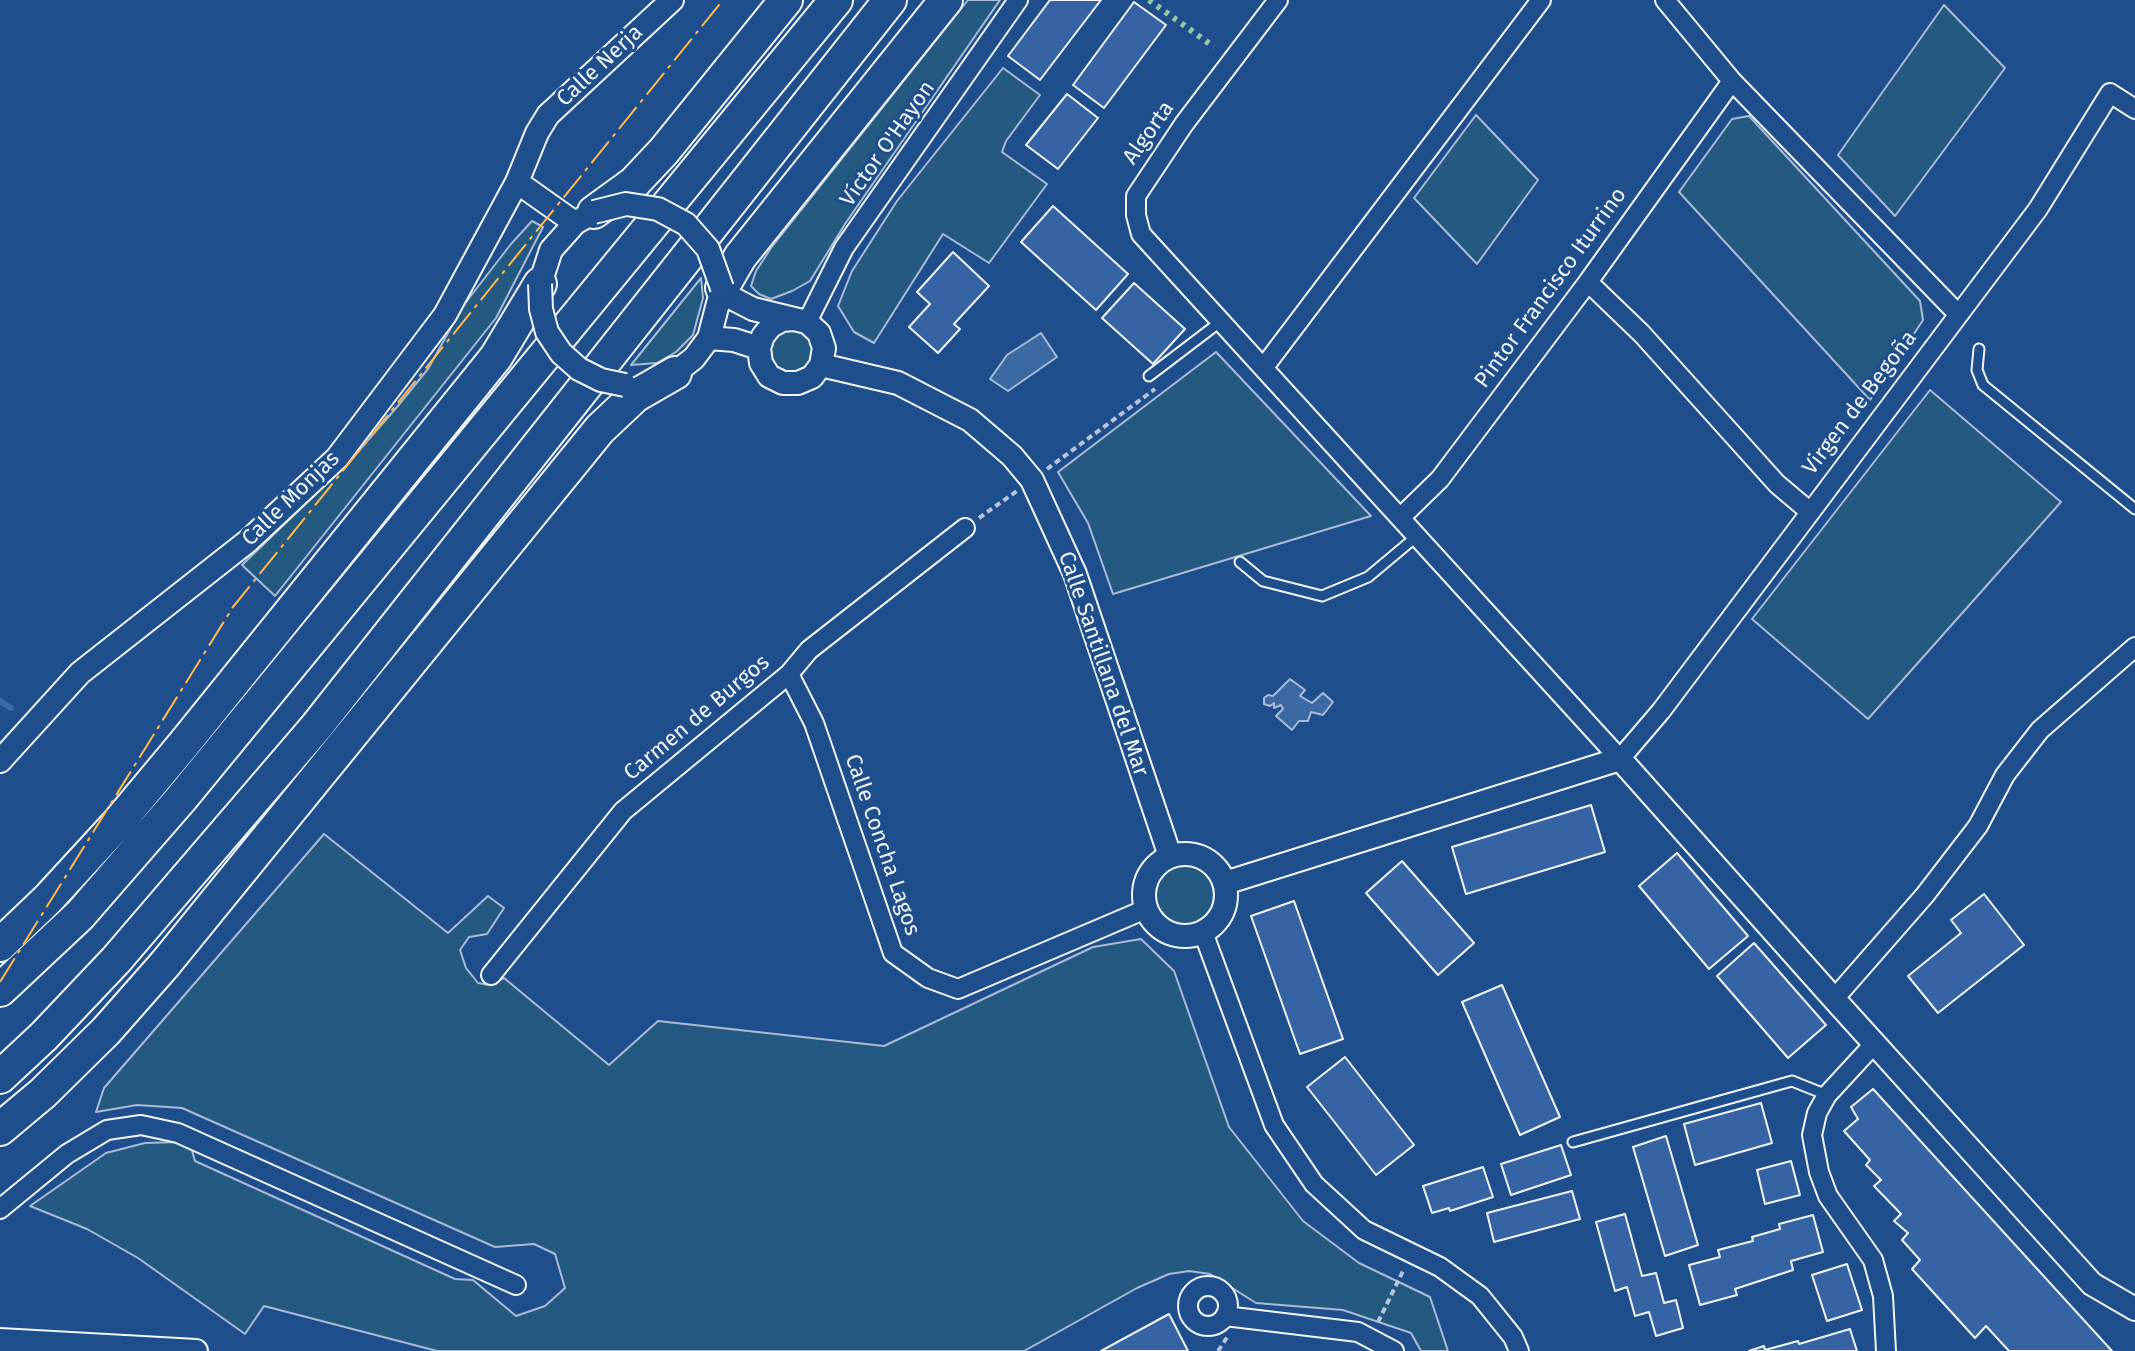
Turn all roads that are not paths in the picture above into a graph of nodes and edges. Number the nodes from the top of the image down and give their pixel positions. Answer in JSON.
{"nodes":[{"id":1,"x":672,"y":0,"type":"edge"},
{"id":2,"x":786,"y":0,"type":"edge"},
{"id":3,"x":836,"y":0,"type":"edge"},
{"id":4,"x":890,"y":0,"type":"edge"},
{"id":5,"x":946,"y":0,"type":"edge"},
{"id":6,"x":1018,"y":0,"type":"edge"},
{"id":7,"x":1278,"y":0,"type":"edge"},
{"id":8,"x":1541,"y":0,"type":"edge"},
{"id":9,"x":1665,"y":0,"type":"edge"},
{"id":10,"x":1732,"y":81,"type":"junction"},
{"id":11,"x":2135,"y":109,"type":"edge"},
{"id":12,"x":517,"y":182,"type":"junction"},
{"id":13,"x":584,"y":218,"type":"junction"},
{"id":14,"x":1588,"y":282,"type":"junction"},
{"id":15,"x":540,"y":284,"type":"junction"},
{"id":16,"x":722,"y":290,"type":"junction"},
{"id":17,"x":1958,"y":314,"type":"junction"},
{"id":18,"x":801,"y":320,"type":"junction"},
{"id":19,"x":1226,"y":327,"type":"junction"},
{"id":20,"x":709,"y":338,"type":"junction"},
{"id":21,"x":759,"y":348,"type":"junction"},
{"id":22,"x":1979,"y":349,"type":"dead end"},
{"id":23,"x":821,"y":365,"type":"junction"},
{"id":24,"x":1264,"y":367,"type":"junction"},
{"id":25,"x":675,"y":373,"type":"junction"},
{"id":26,"x":1149,"y":376,"type":"dead end"},
{"id":27,"x":2135,"y":509,"type":"edge"},
{"id":28,"x":1809,"y":511,"type":"junction"},
{"id":29,"x":1401,"y":517,"type":"junction"},
{"id":30,"x":965,"y":528,"type":"road end"},
{"id":31,"x":1418,"y":535,"type":"junction"},
{"id":32,"x":1240,"y":562,"type":"dead end"},
{"id":33,"x":2135,"y":647,"type":"edge"},
{"id":34,"x":789,"y":674,"type":"junction"},
{"id":35,"x":1620,"y":759,"type":"junction"},
{"id":36,"x":0,"y":761,"type":"edge"},
{"id":37,"x":1170,"y":856,"type":"junction"},
{"id":38,"x":1225,"y":883,"type":"junction"},
{"id":39,"x":1146,"y":909,"type":"junction"},
{"id":40,"x":1203,"y":932,"type":"junction"},
{"id":41,"x":0,"y":945,"type":"edge"},
{"id":42,"x":491,"y":975,"type":"dead end"},
{"id":43,"x":0,"y":990,"type":"edge"},
{"id":44,"x":1834,"y":999,"type":"junction"},
{"id":45,"x":1874,"y":1044,"type":"junction"},
{"id":46,"x":0,"y":1077,"type":"edge"},
{"id":47,"x":1827,"y":1095,"type":"junction"},
{"id":48,"x":0,"y":1129,"type":"edge"},
{"id":49,"x":1573,"y":1142,"type":"dead end"},
{"id":50,"x":0,"y":1209,"type":"edge"},
{"id":51,"x":516,"y":1285,"type":"dead end"},
{"id":52,"x":2135,"y":1309,"type":"edge"},
{"id":53,"x":1225,"y":1316,"type":"dead end"},
{"id":54,"x":0,"y":1340,"type":"edge"},
{"id":55,"x":196,"y":1351,"type":"edge"},
{"id":56,"x":1394,"y":1351,"type":"edge"},
{"id":57,"x":1519,"y":1351,"type":"edge"},
{"id":58,"x":1886,"y":1351,"type":"edge"}],
"edges":[{"from":1,"to":12,"type":"street","name":"Calle Nerja"},
{"from":2,"to":13,"type":"highway"},
{"from":3,"to":43,"type":"highway"},
{"from":4,"to":46,"type":"highway"},
{"from":5,"to":16,"type":"highway"},
{"from":6,"to":18,"type":"street","name":"Víctor O'Hayon"},
{"from":7,"to":19,"type":"street","name":"Algorta"},
{"from":8,"to":24,"type":"street"},
{"from":9,"to":10,"type":"street"},
{"from":10,"to":14,"type":"street","name":"Pintor Francisco Iturrino"},
{"from":10,"to":17,"type":"street"},
{"from":11,"to":17,"type":"street","name":"Virgen de Begoña"},
{"from":12,"to":13,"type":"street"},
{"from":12,"to":36,"type":"street","name":"Calle Monjas"},
{"from":13,"to":15,"type":"street"},
{"from":13,"to":16,"type":"street","bridge":true},
{"from":14,"to":28,"type":"street"},
{"from":14,"to":29,"type":"street","name":"Pintor Francisco Iturrino"},
{"from":15,"to":25,"type":"street","bridge":true},
{"from":15,"to":41,"type":"highway"},
{"from":16,"to":18,"type":"street"},
{"from":16,"to":20,"type":"street"},
{"from":17,"to":28,"type":"street","name":"Virgen de Begoña"},
{"from":18,"to":21,"type":"street"},
{"from":18,"to":23,"type":"street"},
{"from":19,"to":24,"type":"street","name":"Algorta"},
{"from":19,"to":26,"type":"lane"},
{"from":20,"to":21,"type":"street"},
{"from":20,"to":25,"type":"street"},
{"from":21,"to":23,"type":"street"},
{"from":22,"to":27,"type":"lane"},
{"from":23,"to":37,"type":"street","name":"Calle Santillana del Mar"},
{"from":24,"to":29,"type":"street","name":"Algorta"},
{"from":25,"to":48,"type":"highway"},
{"from":28,"to":35,"type":"street","name":"Virgen de Begoña"},
{"from":29,"to":31,"type":"street","name":"Algorta"},
{"from":30,"to":34,"type":"street","name":"Carmen de Burgos"},
{"from":31,"to":32,"type":"lane"},
{"from":31,"to":35,"type":"street","name":"Algorta"},
{"from":33,"to":44,"type":"street"},
{"from":34,"to":39,"type":"street","name":"Calle Concha Lagos"},
{"from":34,"to":42,"type":"street","name":"Carmen de Burgos"},
{"from":35,"to":38,"type":"street"},
{"from":35,"to":44,"type":"street"},
{"from":37,"to":38,"type":"street"},
{"from":37,"to":39,"type":"street"},
{"from":38,"to":40,"type":"street"},
{"from":39,"to":40,"type":"street"},
{"from":40,"to":57,"type":"street"},
{"from":44,"to":45,"type":"street"},
{"from":45,"to":47,"type":"street"},
{"from":45,"to":52,"type":"street"},
{"from":47,"to":49,"type":"lane"},
{"from":47,"to":58,"type":"street"},
{"from":50,"to":51,"type":"street"},
{"from":53,"to":56,"type":"street"},
{"from":54,"to":55,"type":"street"}]}
